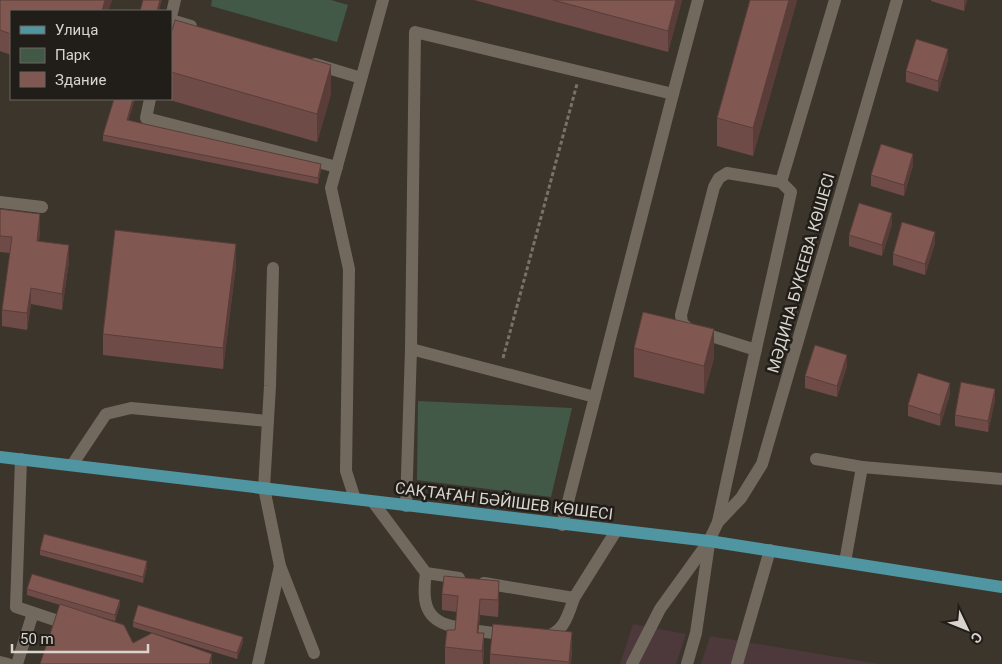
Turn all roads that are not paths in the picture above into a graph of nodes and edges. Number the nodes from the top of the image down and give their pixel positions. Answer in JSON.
{"nodes":[{"id":1,"x":175,"y":0,"type":"edge"},
{"id":2,"x":383,"y":0,"type":"edge"},
{"id":3,"x":698,"y":0,"type":"edge"},
{"id":4,"x":834,"y":0,"type":"edge"},
{"id":5,"x":897,"y":0,"type":"edge"},
{"id":6,"x":172,"y":14,"type":"edge"},
{"id":7,"x":172,"y":18,"type":"edge"},
{"id":8,"x":200,"y":29,"type":"edge"},
{"id":9,"x":304,"y":60,"type":"edge"},
{"id":10,"x":361,"y":78,"type":"junction"},
{"id":11,"x":673,"y":94,"type":"junction"},
{"id":12,"x":150,"y":100,"type":"edge"},
{"id":13,"x":337,"y":167,"type":"junction"},
{"id":14,"x":781,"y":182,"type":"junction"},
{"id":15,"x":0,"y":202,"type":"edge"},
{"id":16,"x":42,"y":207,"type":"dead end"},
{"id":17,"x":273,"y":268,"type":"dead end"},
{"id":18,"x":411,"y":349,"type":"junction"},
{"id":19,"x":756,"y":350,"type":"junction"},
{"id":20,"x":595,"y":396,"type":"junction"},
{"id":21,"x":268,"y":421,"type":"junction"},
{"id":22,"x":0,"y":457,"type":"edge"},
{"id":23,"x":21,"y":459,"type":"junction"},
{"id":24,"x":816,"y":459,"type":"dead end"},
{"id":25,"x":72,"y":466,"type":"junction"},
{"id":26,"x":862,"y":467,"type":"junction"},
{"id":27,"x":1002,"y":479,"type":"edge"},
{"id":28,"x":264,"y":488,"type":"junction"},
{"id":29,"x":355,"y":499,"type":"junction"},
{"id":30,"x":373,"y":502,"type":"junction"},
{"id":31,"x":406,"y":506,"type":"junction"},
{"id":32,"x":718,"y":522,"type":"junction"},
{"id":33,"x":562,"y":525,"type":"junction"},
{"id":34,"x":616,"y":531,"type":"junction"},
{"id":35,"x":709,"y":541,"type":"junction"},
{"id":36,"x":770,"y":550,"type":"junction"},
{"id":37,"x":845,"y":562,"type":"junction"},
{"id":38,"x":280,"y":566,"type":"junction"},
{"id":39,"x":426,"y":573,"type":"junction"},
{"id":40,"x":1002,"y":587,"type":"edge"},
{"id":41,"x":574,"y":598,"type":"junction"},
{"id":42,"x":33,"y":612,"type":"junction"},
{"id":43,"x":457,"y":627,"type":"edge"},
{"id":44,"x":79,"y":628,"type":"edge"},
{"id":45,"x":478,"y":631,"type":"edge"},
{"id":46,"x":314,"y":653,"type":"dead end"},
{"id":47,"x":0,"y":662,"type":"edge"},
{"id":48,"x":8,"y":664,"type":"edge"},
{"id":49,"x":17,"y":664,"type":"edge"},
{"id":50,"x":258,"y":664,"type":"edge"},
{"id":51,"x":632,"y":664,"type":"edge"},
{"id":52,"x":687,"y":664,"type":"edge"},
{"id":53,"x":737,"y":664,"type":"edge"}],
"edges":[{"from":1,"to":6,"type":"street"},
{"from":2,"to":10,"type":"street"},
{"from":3,"to":11,"type":"street"},
{"from":4,"to":14,"type":"street"},
{"from":5,"to":32,"type":"street","name":"МӘДИНА БУКЕЕВА КӨШЕСІ"},
{"from":7,"to":8,"type":"street"},
{"from":9,"to":10,"type":"street"},
{"from":10,"to":13,"type":"street"},
{"from":11,"to":18,"type":"street"},
{"from":11,"to":20,"type":"street"},
{"from":12,"to":13,"type":"street"},
{"from":13,"to":29,"type":"street"},
{"from":14,"to":19,"type":"street"},
{"from":14,"to":19,"type":"street"},
{"from":15,"to":16,"type":"street"},
{"from":17,"to":21,"type":"street"},
{"from":18,"to":20,"type":"street"},
{"from":18,"to":31,"type":"street"},
{"from":19,"to":32,"type":"street"},
{"from":20,"to":33,"type":"street"},
{"from":21,"to":25,"type":"street"},
{"from":21,"to":28,"type":"street"},
{"from":22,"to":23,"type":"main road","name":"САҚТАҒАН БӘЙІШЕВ КӨШЕСІ"},
{"from":23,"to":25,"type":"main road","name":"САҚТАҒАН БӘЙІШЕВ КӨШЕСІ"},
{"from":23,"to":42,"type":"street"},
{"from":24,"to":26,"type":"street"},
{"from":25,"to":28,"type":"main road","name":"САҚТАҒАН БӘЙІШЕВ КӨШЕСІ"},
{"from":26,"to":27,"type":"street"},
{"from":26,"to":37,"type":"street"},
{"from":28,"to":29,"type":"main road","name":"САҚТАҒАН БӘЙІШЕВ КӨШЕСІ"},
{"from":28,"to":38,"type":"street"},
{"from":29,"to":30,"type":"main road","name":"САҚТАҒАН БӘЙІШЕВ КӨШЕСІ"},
{"from":30,"to":31,"type":"main road","name":"САҚТАҒАН БӘЙІШЕВ КӨШЕСІ"},
{"from":30,"to":39,"type":"street"},
{"from":31,"to":33,"type":"main road","name":"САҚТАҒАН БӘЙІШЕВ КӨШЕСІ"},
{"from":32,"to":35,"type":"street","name":"МӘДИНА БУКЕЕВА КӨШЕСІ"},
{"from":33,"to":34,"type":"main road","name":"САҚТАҒАН БӘЙІШЕВ КӨШЕСІ"},
{"from":34,"to":35,"type":"main road","name":"САҚТАҒАН БӘЙІШЕВ КӨШЕСІ"},
{"from":34,"to":41,"type":"street"},
{"from":35,"to":36,"type":"main road","name":"САҚТАҒАН БӘЙІШЕВ КӨШЕСІ"},
{"from":35,"to":51,"type":"street"},
{"from":35,"to":52,"type":"street"},
{"from":36,"to":37,"type":"main road","name":"САҚТАҒАН БӘЙІШЕВ КӨШЕСІ"},
{"from":36,"to":53,"type":"street"},
{"from":37,"to":40,"type":"main road","name":"САҚТАҒАН БӘЙІШЕВ КӨШЕСІ"},
{"from":38,"to":46,"type":"street"},
{"from":38,"to":50,"type":"street"},
{"from":39,"to":41,"type":"street"},
{"from":39,"to":43,"type":"street"},
{"from":41,"to":45,"type":"street"},
{"from":42,"to":44,"type":"street"},
{"from":42,"to":49,"type":"street"},
{"from":47,"to":48,"type":"street"}]}
